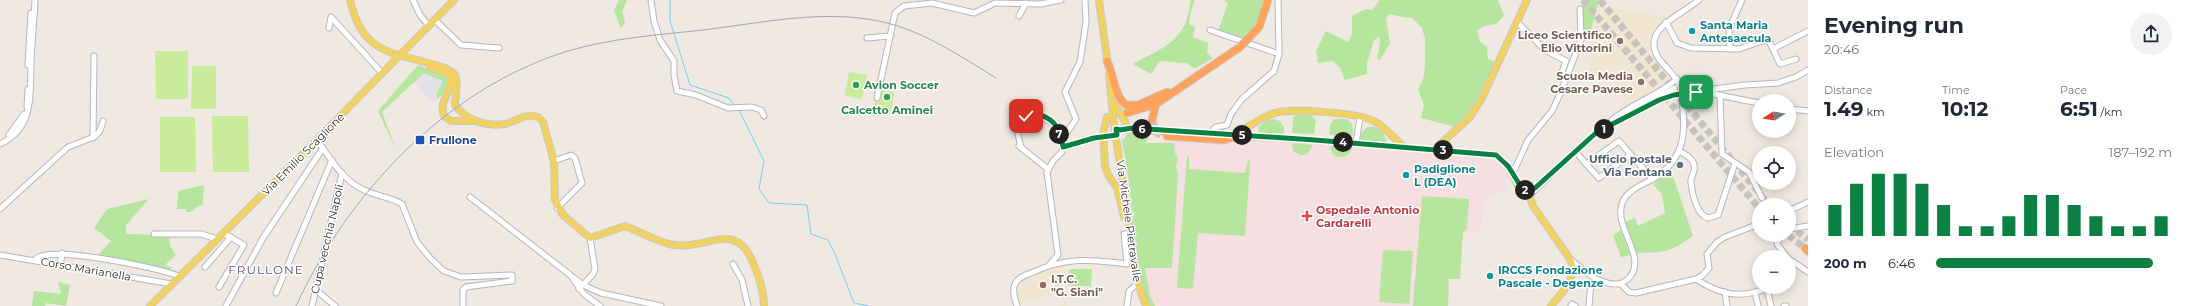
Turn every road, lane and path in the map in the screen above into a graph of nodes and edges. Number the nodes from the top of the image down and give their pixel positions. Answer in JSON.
{"nodes":[{"id":1,"x":32,"y":0,"type":"edge"},
{"id":2,"x":35,"y":0,"type":"edge"},
{"id":3,"x":350,"y":0,"type":"edge"},
{"id":4,"x":413,"y":0,"type":"edge"},
{"id":5,"x":454,"y":0,"type":"edge"},
{"id":6,"x":650,"y":0,"type":"edge"},
{"id":7,"x":1061,"y":0,"type":"edge"},
{"id":8,"x":1085,"y":0,"type":"edge"},
{"id":9,"x":1099,"y":0,"type":"edge"},
{"id":10,"x":1268,"y":0,"type":"edge"},
{"id":11,"x":1278,"y":0,"type":"edge"},
{"id":12,"x":1527,"y":0,"type":"edge"},
{"id":13,"x":1699,"y":0,"type":"edge"},
{"id":14,"x":1742,"y":0,"type":"edge"},
{"id":15,"x":1026,"y":3,"type":"junction"},
{"id":16,"x":1580,"y":9,"type":"dead end"},
{"id":17,"x":1019,"y":16,"type":"dead end"},
{"id":18,"x":435,"y":20,"type":"junction"},
{"id":19,"x":1517,"y":22,"type":"junction"},
{"id":20,"x":1666,"y":22,"type":"junction"},
{"id":21,"x":429,"y":26,"type":"junction"},
{"id":22,"x":329,"y":28,"type":"dead end"},
{"id":23,"x":1210,"y":30,"type":"dead end"},
{"id":24,"x":1808,"y":31,"type":"edge"},
{"id":25,"x":890,"y":36,"type":"junction"},
{"id":26,"x":867,"y":38,"type":"dead end"},
{"id":27,"x":499,"y":48,"type":"dead end"},
{"id":28,"x":1730,"y":49,"type":"junction"},
{"id":29,"x":1773,"y":49,"type":"junction"},
{"id":30,"x":1278,"y":54,"type":"junction"},
{"id":31,"x":94,"y":56,"type":"dead end"},
{"id":32,"x":400,"y":56,"type":"junction"},
{"id":33,"x":1796,"y":59,"type":"dead end"},
{"id":34,"x":1107,"y":61,"type":"junction"},
{"id":35,"x":423,"y":62,"type":"junction"},
{"id":36,"x":1808,"y":70,"type":"edge"},
{"id":37,"x":382,"y":73,"type":"junction"},
{"id":38,"x":1566,"y":77,"type":"junction"},
{"id":39,"x":1677,"y":79,"type":"junction"},
{"id":40,"x":1180,"y":87,"type":"junction"},
{"id":41,"x":1707,"y":90,"type":"junction"},
{"id":42,"x":1718,"y":95,"type":"junction"},
{"id":43,"x":877,"y":98,"type":"dead end"},
{"id":44,"x":1113,"y":100,"type":"junction"},
{"id":45,"x":443,"y":101,"type":"junction"},
{"id":46,"x":1752,"y":102,"type":"edge"},
{"id":47,"x":1156,"y":104,"type":"junction"},
{"id":48,"x":455,"y":105,"type":"junction"},
{"id":49,"x":1796,"y":110,"type":"edge"},
{"id":50,"x":1808,"y":111,"type":"edge"},
{"id":51,"x":1623,"y":115,"type":"junction"},
{"id":52,"x":764,"y":116,"type":"dead end"},
{"id":53,"x":1106,"y":117,"type":"dead end"},
{"id":54,"x":1360,"y":117,"type":"junction"},
{"id":55,"x":1152,"y":120,"type":"dead end"},
{"id":56,"x":103,"y":121,"type":"dead end"},
{"id":57,"x":475,"y":121,"type":"junction"},
{"id":58,"x":1115,"y":121,"type":"junction"},
{"id":59,"x":1125,"y":121,"type":"junction"},
{"id":60,"x":1117,"y":132,"type":"junction"},
{"id":61,"x":1211,"y":132,"type":"junction"},
{"id":62,"x":1597,"y":132,"type":"junction"},
{"id":63,"x":1240,"y":135,"type":"junction"},
{"id":64,"x":1392,"y":135,"type":"junction"},
{"id":65,"x":1167,"y":136,"type":"tunnel mouth"},
{"id":66,"x":93,"y":138,"type":"junction"},
{"id":67,"x":317,"y":140,"type":"junction"},
{"id":68,"x":0,"y":141,"type":"edge"},
{"id":69,"x":1356,"y":143,"type":"junction"},
{"id":70,"x":0,"y":144,"type":"edge"},
{"id":71,"x":1063,"y":144,"type":"junction"},
{"id":72,"x":1389,"y":145,"type":"junction"},
{"id":73,"x":1404,"y":147,"type":"junction"},
{"id":74,"x":323,"y":148,"type":"junction"},
{"id":75,"x":1434,"y":150,"type":"junction"},
{"id":76,"x":1575,"y":151,"type":"junction"},
{"id":77,"x":1679,"y":151,"type":"junction"},
{"id":78,"x":1630,"y":155,"type":"junction"},
{"id":79,"x":332,"y":160,"type":"junction"},
{"id":80,"x":554,"y":160,"type":"junction"},
{"id":81,"x":1736,"y":163,"type":"junction"},
{"id":82,"x":1586,"y":164,"type":"junction"},
{"id":83,"x":1048,"y":169,"type":"junction"},
{"id":84,"x":342,"y":173,"type":"junction"},
{"id":85,"x":1513,"y":173,"type":"junction"},
{"id":86,"x":1652,"y":179,"type":"junction"},
{"id":87,"x":1525,"y":192,"type":"junction"},
{"id":88,"x":470,"y":197,"type":"dead end"},
{"id":89,"x":1762,"y":198,"type":"dead end"},
{"id":90,"x":1808,"y":202,"type":"edge"},
{"id":91,"x":1,"y":206,"type":"edge"},
{"id":92,"x":557,"y":208,"type":"junction"},
{"id":93,"x":1796,"y":208,"type":"edge"},
{"id":94,"x":1129,"y":224,"type":"junction"},
{"id":95,"x":1808,"y":226,"type":"edge"},
{"id":96,"x":1752,"y":227,"type":"edge"},
{"id":97,"x":1796,"y":229,"type":"edge"},
{"id":98,"x":223,"y":233,"type":"junction"},
{"id":99,"x":1130,"y":233,"type":"junction"},
{"id":100,"x":154,"y":234,"type":"dead end"},
{"id":101,"x":231,"y":237,"type":"junction"},
{"id":102,"x":590,"y":238,"type":"junction"},
{"id":103,"x":217,"y":239,"type":"junction"},
{"id":104,"x":62,"y":253,"type":"junction"},
{"id":105,"x":0,"y":255,"type":"edge"},
{"id":106,"x":1570,"y":259,"type":"junction"},
{"id":107,"x":35,"y":260,"type":"junction"},
{"id":108,"x":733,"y":264,"type":"dead end"},
{"id":109,"x":1050,"y":264,"type":"junction"},
{"id":110,"x":1796,"y":264,"type":"edge"},
{"id":111,"x":60,"y":266,"type":"junction"},
{"id":112,"x":205,"y":267,"type":"dead end"},
{"id":113,"x":1808,"y":272,"type":"edge"},
{"id":114,"x":176,"y":275,"type":"dead end"},
{"id":115,"x":1696,"y":279,"type":"junction"},
{"id":116,"x":1601,"y":281,"type":"junction"},
{"id":117,"x":172,"y":284,"type":"junction"},
{"id":118,"x":1138,"y":284,"type":"junction"},
{"id":119,"x":1621,"y":284,"type":"junction"},
{"id":120,"x":219,"y":287,"type":"dead end"},
{"id":121,"x":581,"y":287,"type":"junction"},
{"id":122,"x":316,"y":290,"type":"junction"},
{"id":123,"x":597,"y":292,"type":"junction"},
{"id":124,"x":1725,"y":292,"type":"junction"},
{"id":125,"x":276,"y":293,"type":"dead end"},
{"id":126,"x":1752,"y":293,"type":"edge"},
{"id":127,"x":1755,"y":294,"type":"edge"},
{"id":128,"x":1768,"y":294,"type":"edge"},
{"id":129,"x":591,"y":299,"type":"junction"},
{"id":130,"x":1552,"y":305,"type":"edge"},
{"id":131,"x":150,"y":306,"type":"edge"},
{"id":132,"x":226,"y":306,"type":"edge"},
{"id":133,"x":312,"y":306,"type":"edge"},
{"id":134,"x":334,"y":306,"type":"edge"},
{"id":135,"x":463,"y":306,"type":"edge"},
{"id":136,"x":600,"y":306,"type":"edge"},
{"id":137,"x":661,"y":306,"type":"edge"},
{"id":138,"x":748,"y":306,"type":"edge"},
{"id":139,"x":764,"y":306,"type":"edge"},
{"id":140,"x":1017,"y":306,"type":"edge"},
{"id":141,"x":1127,"y":306,"type":"edge"},
{"id":142,"x":1146,"y":306,"type":"edge"},
{"id":143,"x":1571,"y":306,"type":"edge"},
{"id":144,"x":1575,"y":306,"type":"edge"},
{"id":145,"x":1589,"y":306,"type":"edge"},
{"id":146,"x":1727,"y":306,"type":"edge"},
{"id":147,"x":1758,"y":306,"type":"edge"},
{"id":148,"x":1772,"y":306,"type":"edge"}],
"edges":[{"from":1,"to":68,"type":"street"},
{"from":2,"to":70,"type":"street"},
{"from":3,"to":32,"type":"main road"},
{"from":4,"to":21,"type":"street"},
{"from":5,"to":18,"type":"main road","name":"Via Emilio Scaglione"},
{"from":6,"to":52,"type":"street"},
{"from":7,"to":15,"type":"street"},
{"from":8,"to":71,"type":"street"},
{"from":9,"to":34,"type":"main road","name":"Via Michele Pietravalle"},
{"from":10,"to":40,"type":"highway","bridge":true},
{"from":11,"to":30,"type":"street"},
{"from":12,"to":19,"type":"main road"},
{"from":13,"to":20,"type":"street"},
{"from":14,"to":28,"type":"street"},
{"from":15,"to":17,"type":"street"},
{"from":15,"to":25,"type":"street"},
{"from":16,"to":38,"type":"street"},
{"from":18,"to":21,"type":"main road","name":"Via Emilio Scaglione"},
{"from":18,"to":27,"type":"street"},
{"from":19,"to":38,"type":"street"},
{"from":19,"to":75,"type":"main road"},
{"from":20,"to":28,"type":"street"},
{"from":20,"to":39,"type":"street"},
{"from":21,"to":32,"type":"main road","name":"Via Emilio Scaglione"},
{"from":22,"to":37,"type":"street"},
{"from":23,"to":30,"type":"street"},
{"from":24,"to":29,"type":"street"},
{"from":25,"to":26,"type":"street"},
{"from":25,"to":43,"type":"street"},
{"from":28,"to":29,"type":"street"},
{"from":29,"to":33,"type":"street"},
{"from":30,"to":61,"type":"street"},
{"from":31,"to":66,"type":"street"},
{"from":32,"to":35,"type":"main road"},
{"from":32,"to":37,"type":"main road","name":"Via Emilio Scaglione"},
{"from":34,"to":40,"type":"highway"},
{"from":34,"to":44,"type":"main road","name":"Via Michele Pietravalle"},
{"from":35,"to":45,"type":"main road"},
{"from":35,"to":48,"type":"main road"},
{"from":36,"to":41,"type":"street"},
{"from":37,"to":67,"type":"main road","name":"Via Emilio Scaglione"},
{"from":38,"to":85,"type":"street"},
{"from":39,"to":51,"type":"street"},
{"from":39,"to":77,"type":"street","bridge":true},
{"from":40,"to":47,"type":"highway"},
{"from":41,"to":42,"type":"street"},
{"from":41,"to":51,"type":"street"},
{"from":42,"to":46,"type":"street"},
{"from":42,"to":51,"type":"street"},
{"from":42,"to":81,"type":"street"},
{"from":44,"to":58,"type":"main road","name":"Via Michele Pietravalle"},
{"from":44,"to":59,"type":"main road"},
{"from":45,"to":48,"type":"main road"},
{"from":45,"to":57,"type":"main road"},
{"from":47,"to":55,"type":"highway"},
{"from":47,"to":59,"type":"highway"},
{"from":48,"to":57,"type":"main road"},
{"from":49,"to":50,"type":"street"},
{"from":51,"to":62,"type":"street"},
{"from":51,"to":62,"type":"street"},
{"from":53,"to":94,"type":"main road"},
{"from":54,"to":61,"type":"main road"},
{"from":54,"to":64,"type":"main road"},
{"from":54,"to":69,"type":"street"},
{"from":56,"to":66,"type":"street"},
{"from":57,"to":80,"type":"main road"},
{"from":58,"to":59,"type":"main road"},
{"from":58,"to":60,"type":"main road","name":"Via Michele Pietravalle"},
{"from":59,"to":60,"type":"main road"},
{"from":59,"to":61,"type":"main road"},
{"from":59,"to":63,"type":"main road"},
{"from":60,"to":71,"type":"street","bridge":true},
{"from":60,"to":94,"type":"main road","name":"Via Michele Pietravalle"},
{"from":62,"to":76,"type":"street"},
{"from":63,"to":65,"type":"highway"},
{"from":63,"to":69,"type":"main road"},
{"from":64,"to":72,"type":"main road"},
{"from":64,"to":73,"type":"main road"},
{"from":66,"to":91,"type":"street"},
{"from":67,"to":74,"type":"street"},
{"from":67,"to":98,"type":"main road","name":"Via Emilio Scaglione"},
{"from":69,"to":72,"type":"main road"},
{"from":71,"to":83,"type":"street"},
{"from":71,"to":83,"type":"street"},
{"from":72,"to":73,"type":"main road"},
{"from":73,"to":75,"type":"main road"},
{"from":74,"to":79,"type":"street"},
{"from":74,"to":132,"type":"street"},
{"from":75,"to":85,"type":"main road"},
{"from":76,"to":82,"type":"street"},
{"from":76,"to":87,"type":"street"},
{"from":77,"to":81,"type":"street"},
{"from":77,"to":86,"type":"street"},
{"from":78,"to":82,"type":"street"},
{"from":78,"to":82,"type":"street"},
{"from":78,"to":86,"type":"street"},
{"from":79,"to":84,"type":"street"},
{"from":79,"to":125,"type":"street"},
{"from":80,"to":92,"type":"main road"},
{"from":80,"to":92,"type":"street"},
{"from":81,"to":89,"type":"street"},
{"from":83,"to":109,"type":"street"},
{"from":84,"to":122,"type":"street","name":"Cupa vecchia Napoli"},
{"from":84,"to":135,"type":"street"},
{"from":85,"to":87,"type":"main road"},
{"from":86,"to":119,"type":"street"},
{"from":87,"to":106,"type":"main road"},
{"from":88,"to":121,"type":"street"},
{"from":90,"to":93,"type":"street"},
{"from":92,"to":102,"type":"main road"},
{"from":94,"to":99,"type":"main road","name":"Via Michele Pietravalle"},
{"from":95,"to":97,"type":"street"},
{"from":96,"to":115,"type":"street"},
{"from":98,"to":101,"type":"street"},
{"from":98,"to":103,"type":"main road","name":"Via Emilio Scaglione"},
{"from":99,"to":109,"type":"street"},
{"from":99,"to":118,"type":"main road","name":"Via Michele Pietravalle"},
{"from":100,"to":103,"type":"street"},
{"from":101,"to":112,"type":"street"},
{"from":101,"to":120,"type":"street"},
{"from":102,"to":121,"type":"street"},
{"from":102,"to":139,"type":"main road"},
{"from":103,"to":117,"type":"main road","name":"Via Emilio Scaglione"},
{"from":104,"to":107,"type":"street"},
{"from":104,"to":111,"type":"street"},
{"from":104,"to":114,"type":"street"},
{"from":105,"to":107,"type":"street","name":"Corso Marianella"},
{"from":106,"to":116,"type":"street"},
{"from":106,"to":130,"type":"main road"},
{"from":107,"to":111,"type":"street","name":"Corso Marianella"},
{"from":108,"to":138,"type":"street"},
{"from":109,"to":140,"type":"street"},
{"from":110,"to":113,"type":"street"},
{"from":111,"to":117,"type":"street","name":"Corso Marianella"},
{"from":115,"to":119,"type":"street"},
{"from":115,"to":124,"type":"street"},
{"from":116,"to":119,"type":"street"},
{"from":116,"to":145,"type":"street"},
{"from":117,"to":131,"type":"main road","name":"Via Emilio Scaglione"},
{"from":118,"to":141,"type":"street"},
{"from":118,"to":142,"type":"main road","name":"Via Michele Pietravalle"},
{"from":121,"to":123,"type":"street"},
{"from":121,"to":129,"type":"street"},
{"from":122,"to":133,"type":"street","name":"Cupa vecchia Napoli"},
{"from":122,"to":134,"type":"street"},
{"from":123,"to":129,"type":"street"},
{"from":123,"to":137,"type":"street"},
{"from":124,"to":126,"type":"street"},
{"from":124,"to":146,"type":"street"},
{"from":127,"to":147,"type":"street"},
{"from":128,"to":148,"type":"street"},
{"from":129,"to":136,"type":"street"},
{"from":143,"to":144,"type":"street"}]}
